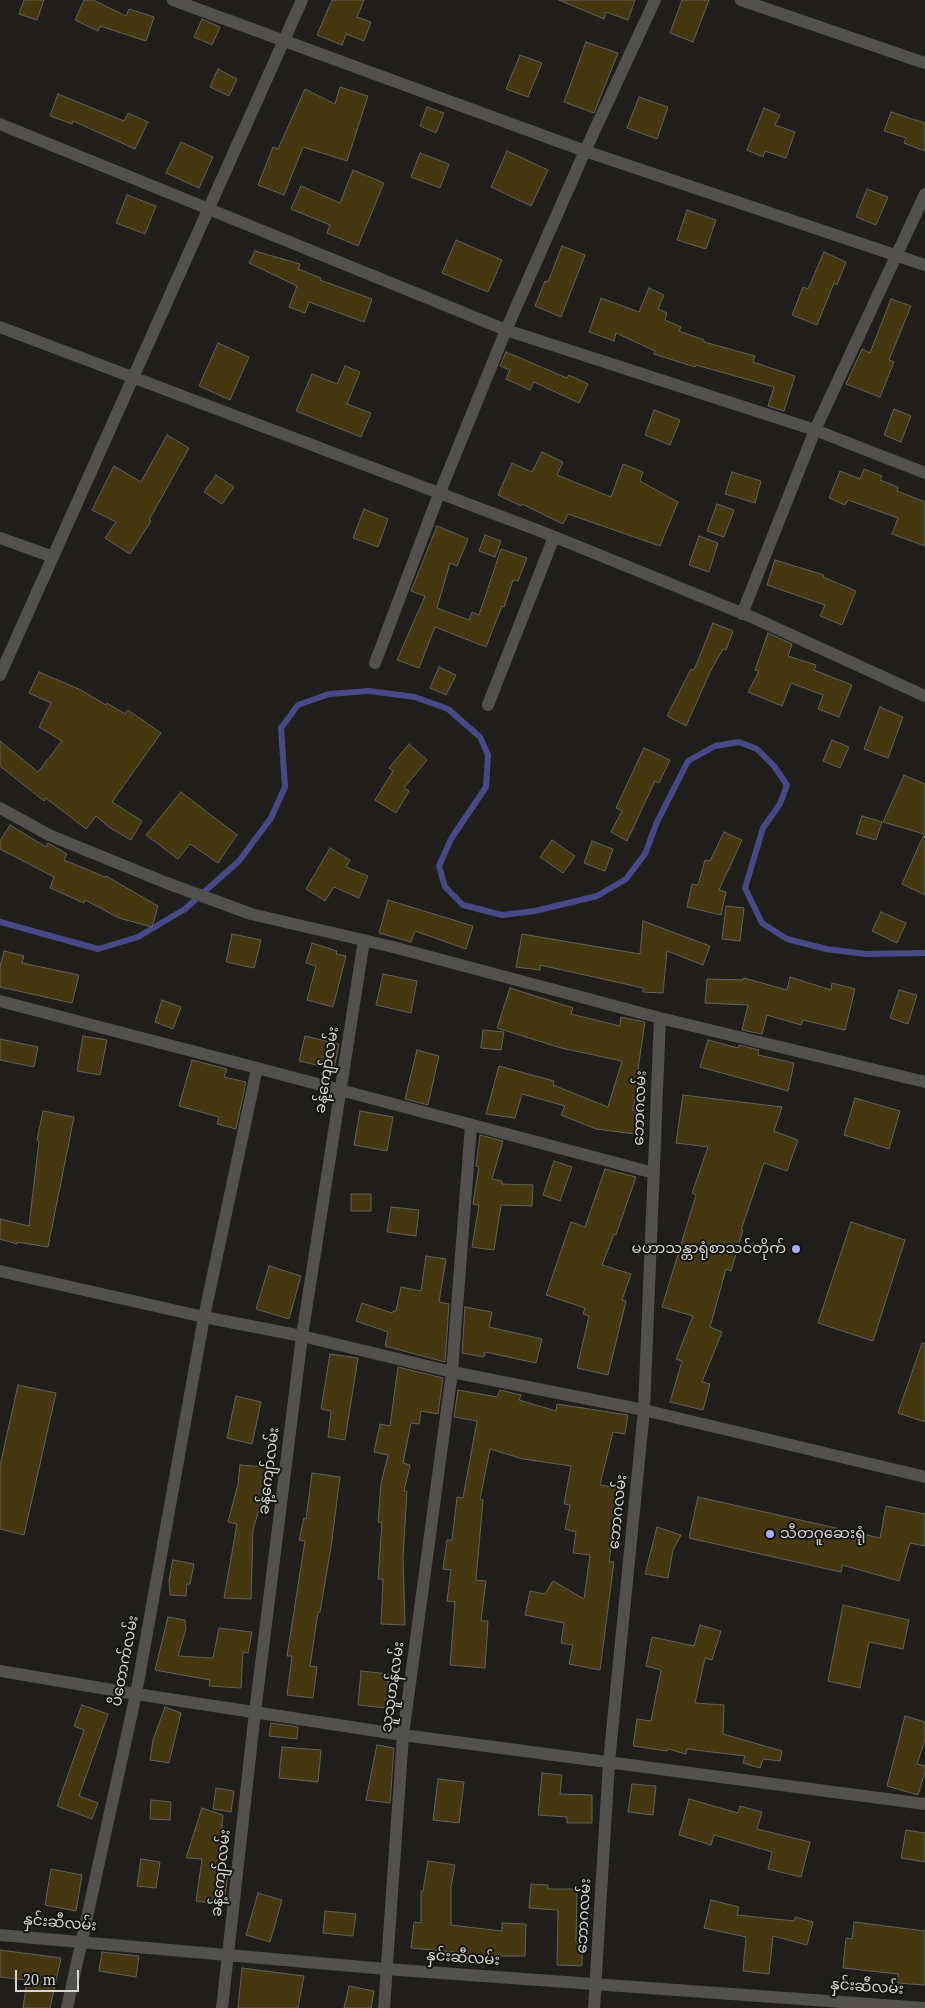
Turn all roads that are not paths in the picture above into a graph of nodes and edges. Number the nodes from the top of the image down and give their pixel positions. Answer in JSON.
{"nodes":[{"id":1,"x":173,"y":0,"type":"edge"},
{"id":2,"x":302,"y":0,"type":"edge"},
{"id":3,"x":655,"y":0,"type":"edge"},
{"id":4,"x":741,"y":0,"type":"edge"},
{"id":5,"x":283,"y":41,"type":"junction"},
{"id":6,"x":925,"y":63,"type":"edge"},
{"id":7,"x":0,"y":124,"type":"edge"},
{"id":8,"x":585,"y":150,"type":"junction"},
{"id":9,"x":925,"y":194,"type":"edge"},
{"id":10,"x":208,"y":208,"type":"junction"},
{"id":11,"x":896,"y":254,"type":"junction"},
{"id":12,"x":925,"y":265,"type":"edge"},
{"id":13,"x":0,"y":327,"type":"edge"},
{"id":14,"x":506,"y":330,"type":"junction"},
{"id":15,"x":133,"y":377,"type":"junction"},
{"id":16,"x":815,"y":430,"type":"junction"},
{"id":17,"x":925,"y":473,"type":"edge"},
{"id":18,"x":440,"y":492,"type":"junction"},
{"id":19,"x":554,"y":537,"type":"junction"},
{"id":20,"x":0,"y":538,"type":"edge"},
{"id":21,"x":52,"y":557,"type":"junction"},
{"id":22,"x":742,"y":614,"type":"junction"},
{"id":23,"x":375,"y":663,"type":"dead end"},
{"id":24,"x":0,"y":675,"type":"edge"},
{"id":25,"x":925,"y":696,"type":"edge"},
{"id":26,"x":488,"y":705,"type":"dead end"},
{"id":27,"x":0,"y":808,"type":"edge"},
{"id":28,"x":364,"y":940,"type":"junction"},
{"id":29,"x":0,"y":1000,"type":"edge"},
{"id":30,"x":660,"y":1018,"type":"junction"},
{"id":31,"x":257,"y":1068,"type":"junction"},
{"id":32,"x":925,"y":1082,"type":"edge"},
{"id":33,"x":340,"y":1091,"type":"junction"},
{"id":34,"x":471,"y":1126,"type":"junction"},
{"id":35,"x":654,"y":1173,"type":"junction"},
{"id":36,"x":0,"y":1271,"type":"edge"},
{"id":37,"x":204,"y":1317,"type":"junction"},
{"id":38,"x":302,"y":1336,"type":"junction"},
{"id":39,"x":452,"y":1372,"type":"junction"},
{"id":40,"x":644,"y":1410,"type":"junction"},
{"id":41,"x":925,"y":1477,"type":"edge"},
{"id":42,"x":0,"y":1671,"type":"edge"},
{"id":43,"x":136,"y":1694,"type":"junction"},
{"id":44,"x":255,"y":1712,"type":"junction"},
{"id":45,"x":403,"y":1735,"type":"junction"},
{"id":46,"x":610,"y":1762,"type":"junction"},
{"id":47,"x":925,"y":1804,"type":"edge"},
{"id":48,"x":0,"y":1935,"type":"edge"},
{"id":49,"x":80,"y":1941,"type":"junction"},
{"id":50,"x":228,"y":1955,"type":"junction"},
{"id":51,"x":386,"y":1970,"type":"junction"},
{"id":52,"x":596,"y":1983,"type":"junction"},
{"id":53,"x":67,"y":2008,"type":"edge"},
{"id":54,"x":222,"y":2008,"type":"edge"},
{"id":55,"x":384,"y":2008,"type":"edge"},
{"id":56,"x":594,"y":2008,"type":"edge"},
{"id":57,"x":925,"y":2008,"type":"edge"}],
"edges":[{"from":1,"to":5,"type":"street"},
{"from":2,"to":5,"type":"street"},
{"from":3,"to":8,"type":"street"},
{"from":4,"to":6,"type":"street"},
{"from":5,"to":8,"type":"street"},
{"from":5,"to":10,"type":"street"},
{"from":7,"to":10,"type":"street"},
{"from":8,"to":11,"type":"street"},
{"from":8,"to":14,"type":"street"},
{"from":9,"to":11,"type":"street"},
{"from":10,"to":14,"type":"street"},
{"from":10,"to":15,"type":"street"},
{"from":11,"to":12,"type":"street"},
{"from":11,"to":16,"type":"street"},
{"from":13,"to":15,"type":"street"},
{"from":14,"to":16,"type":"street"},
{"from":14,"to":18,"type":"street"},
{"from":15,"to":18,"type":"street"},
{"from":15,"to":21,"type":"street"},
{"from":16,"to":17,"type":"street"},
{"from":16,"to":22,"type":"street"},
{"from":18,"to":19,"type":"street"},
{"from":18,"to":23,"type":"street"},
{"from":19,"to":22,"type":"street"},
{"from":19,"to":26,"type":"street"},
{"from":20,"to":21,"type":"street"},
{"from":21,"to":24,"type":"street"},
{"from":22,"to":25,"type":"street"},
{"from":27,"to":28,"type":"street"},
{"from":28,"to":30,"type":"street"},
{"from":28,"to":33,"type":"street","name":"ခန့်ကျော်လမ်း"},
{"from":29,"to":31,"type":"street"},
{"from":30,"to":32,"type":"street"},
{"from":30,"to":35,"type":"street","name":"ဘောဂလမ်း"},
{"from":31,"to":33,"type":"street"},
{"from":31,"to":37,"type":"street","name":"ပိတောက်လမ်း"},
{"from":33,"to":34,"type":"street"},
{"from":33,"to":38,"type":"street","name":"ခန့်ကျော်လမ်း"},
{"from":34,"to":35,"type":"street"},
{"from":34,"to":39,"type":"street","name":"သူသူဟန်လမ်း"},
{"from":35,"to":40,"type":"street","name":"ဘောဂလမ်း"},
{"from":36,"to":37,"type":"street"},
{"from":37,"to":38,"type":"street"},
{"from":37,"to":43,"type":"street","name":"ပိတောက်လမ်း"},
{"from":38,"to":39,"type":"street"},
{"from":38,"to":44,"type":"street","name":"ခန့်ကျော်လမ်း"},
{"from":39,"to":40,"type":"street"},
{"from":39,"to":45,"type":"street","name":"သူသူဟန်လမ်း"},
{"from":40,"to":41,"type":"street"},
{"from":40,"to":46,"type":"street","name":"ဘောဂလမ်း"},
{"from":42,"to":43,"type":"street"},
{"from":43,"to":44,"type":"street"},
{"from":43,"to":49,"type":"street","name":"ပိတောက်လမ်း"},
{"from":44,"to":45,"type":"street"},
{"from":44,"to":50,"type":"street","name":"ခန့်ကျော်လမ်း"},
{"from":45,"to":46,"type":"street"},
{"from":45,"to":51,"type":"street","name":"သူသူဟန်လမ်း"},
{"from":46,"to":47,"type":"street"},
{"from":46,"to":52,"type":"street","name":"ဘောဂလမ်း"},
{"from":48,"to":49,"type":"street","name":"နှင်းဆီလမ်း"},
{"from":49,"to":50,"type":"street","name":"နှင်းဆီလမ်း"},
{"from":49,"to":53,"type":"street","name":"ပိတောက်လမ်း"},
{"from":50,"to":51,"type":"street","name":"နှင်းဆီလမ်း"},
{"from":50,"to":54,"type":"street","name":"ခန့်ကျော်လမ်း"},
{"from":51,"to":52,"type":"street","name":"နှင်းဆီလမ်း"},
{"from":51,"to":55,"type":"street","name":"သူသူဟန်လမ်း"},
{"from":52,"to":56,"type":"street","name":"ဘောဂလမ်း"},
{"from":52,"to":57,"type":"street","name":"နှင်းဆီလမ်း"}]}
